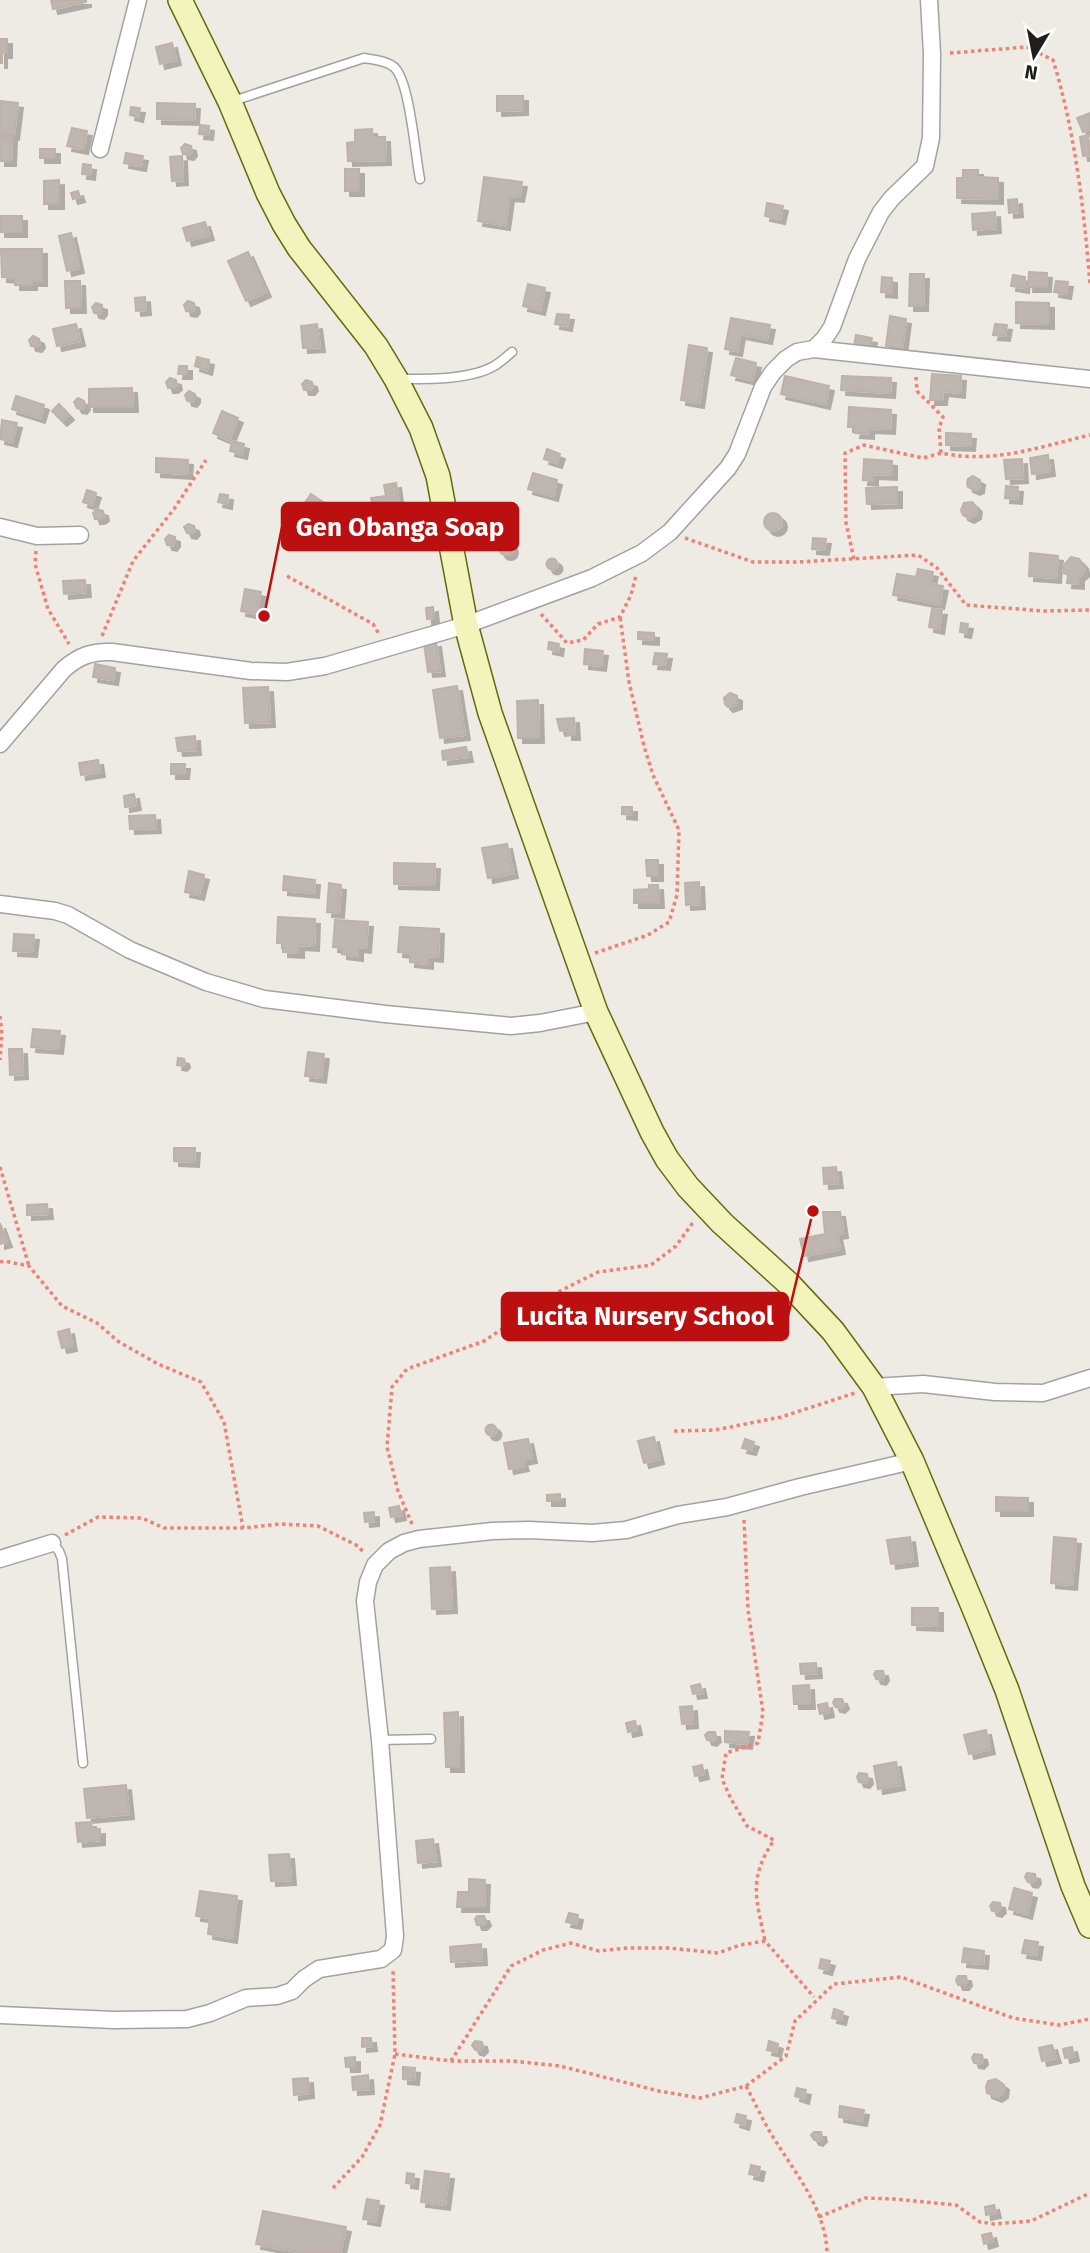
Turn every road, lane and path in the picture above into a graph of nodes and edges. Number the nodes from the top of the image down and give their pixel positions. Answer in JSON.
{"nodes":[{"id":1,"x":138,"y":0,"type":"edge"},
{"id":2,"x":180,"y":0,"type":"edge"},
{"id":3,"x":929,"y":0,"type":"edge"},
{"id":4,"x":932,"y":54,"type":"junction"},
{"id":5,"x":230,"y":102,"type":"junction"},
{"id":6,"x":100,"y":149,"type":"dead end"},
{"id":7,"x":420,"y":179,"type":"dead end"},
{"id":8,"x":1090,"y":284,"type":"edge"},
{"id":9,"x":814,"y":349,"type":"junction"},
{"id":10,"x":512,"y":352,"type":"dead end"},
{"id":11,"x":915,"y":360,"type":"junction"},
{"id":12,"x":397,"y":379,"type":"junction"},
{"id":13,"x":1090,"y":379,"type":"edge"},
{"id":14,"x":1090,"y":435,"type":"edge"},
{"id":15,"x":941,"y":453,"type":"junction"},
{"id":16,"x":206,"y":460,"type":"dead end"},
{"id":17,"x":0,"y":527,"type":"edge"},
{"id":18,"x":670,"y":532,"type":"junction"},
{"id":19,"x":80,"y":535,"type":"dead end"},
{"id":20,"x":37,"y":536,"type":"junction"},
{"id":21,"x":642,"y":553,"type":"junction"},
{"id":22,"x":854,"y":559,"type":"junction"},
{"id":23,"x":287,"y":576,"type":"dead end"},
{"id":24,"x":530,"y":601,"type":"junction"},
{"id":25,"x":1090,"y":610,"type":"edge"},
{"id":26,"x":620,"y":617,"type":"junction"},
{"id":27,"x":466,"y":625,"type":"junction"},
{"id":28,"x":388,"y":647,"type":"junction"},
{"id":29,"x":97,"y":652,"type":"junction"},
{"id":30,"x":76,"y":659,"type":"junction"},
{"id":31,"x":0,"y":744,"type":"edge"},
{"id":32,"x":0,"y":904,"type":"edge"},
{"id":33,"x":578,"y":959,"type":"junction"},
{"id":34,"x":596,"y":1012,"type":"junction"},
{"id":35,"x":0,"y":1016,"type":"edge"},
{"id":36,"x":0,"y":1060,"type":"edge"},
{"id":37,"x":0,"y":1167,"type":"edge"},
{"id":38,"x":705,"y":1205,"type":"junction"},
{"id":39,"x":0,"y":1262,"type":"edge"},
{"id":40,"x":29,"y":1266,"type":"junction"},
{"id":41,"x":1090,"y":1378,"type":"edge"},
{"id":42,"x":874,"y":1387,"type":"junction"},
{"id":43,"x":674,"y":1431,"type":"dead end"},
{"id":44,"x":912,"y":1461,"type":"junction"},
{"id":45,"x":743,"y":1503,"type":"junction"},
{"id":46,"x":243,"y":1528,"type":"junction"},
{"id":47,"x":419,"y":1539,"type":"junction"},
{"id":48,"x":52,"y":1543,"type":"junction"},
{"id":49,"x":0,"y":1559,"type":"edge"},
{"id":50,"x":375,"y":1565,"type":"junction"},
{"id":51,"x":431,"y":1739,"type":"dead end"},
{"id":52,"x":380,"y":1740,"type":"junction"},
{"id":53,"x":83,"y":1763,"type":"dead end"},
{"id":54,"x":1090,"y":1926,"type":"edge"},
{"id":55,"x":765,"y":1941,"type":"junction"},
{"id":56,"x":393,"y":1950,"type":"junction"},
{"id":57,"x":814,"y":1997,"type":"dead end"},
{"id":58,"x":0,"y":2015,"type":"edge"},
{"id":59,"x":1090,"y":2019,"type":"edge"},
{"id":60,"x":395,"y":2054,"type":"junction"},
{"id":61,"x":451,"y":2061,"type":"junction"},
{"id":62,"x":746,"y":2086,"type":"junction"},
{"id":63,"x":333,"y":2188,"type":"dead end"},
{"id":64,"x":1090,"y":2193,"type":"edge"},
{"id":65,"x":819,"y":2217,"type":"junction"},
{"id":66,"x":827,"y":2253,"type":"edge"}],
"edges":[{"from":1,"to":6,"type":"street"},
{"from":2,"to":5,"type":"street"},
{"from":3,"to":4,"type":"street"},
{"from":4,"to":8,"type":"path"},
{"from":4,"to":9,"type":"street"},
{"from":5,"to":7,"type":"lane"},
{"from":5,"to":12,"type":"street"},
{"from":9,"to":11,"type":"street"},
{"from":9,"to":18,"type":"street"},
{"from":10,"to":12,"type":"lane"},
{"from":11,"to":13,"type":"street"},
{"from":11,"to":15,"type":"path"},
{"from":12,"to":27,"type":"street"},
{"from":14,"to":15,"type":"path"},
{"from":15,"to":22,"type":"path"},
{"from":16,"to":29,"type":"path"},
{"from":17,"to":20,"type":"street"},
{"from":18,"to":21,"type":"street"},
{"from":18,"to":22,"type":"path"},
{"from":19,"to":20,"type":"street"},
{"from":20,"to":30,"type":"path"},
{"from":21,"to":24,"type":"street"},
{"from":21,"to":26,"type":"path"},
{"from":22,"to":25,"type":"path"},
{"from":23,"to":28,"type":"path"},
{"from":24,"to":26,"type":"path"},
{"from":24,"to":27,"type":"street"},
{"from":26,"to":33,"type":"path"},
{"from":27,"to":28,"type":"street"},
{"from":27,"to":33,"type":"street"},
{"from":28,"to":29,"type":"street"},
{"from":29,"to":30,"type":"street"},
{"from":30,"to":31,"type":"street"},
{"from":32,"to":34,"type":"street"},
{"from":33,"to":34,"type":"street"},
{"from":34,"to":38,"type":"street"},
{"from":35,"to":36,"type":"path"},
{"from":37,"to":40,"type":"path"},
{"from":38,"to":42,"type":"street"},
{"from":38,"to":47,"type":"path"},
{"from":39,"to":40,"type":"path"},
{"from":40,"to":46,"type":"path"},
{"from":41,"to":42,"type":"street"},
{"from":42,"to":43,"type":"path"},
{"from":42,"to":44,"type":"street"},
{"from":44,"to":45,"type":"street"},
{"from":44,"to":54,"type":"street"},
{"from":45,"to":47,"type":"street"},
{"from":45,"to":55,"type":"path"},
{"from":46,"to":48,"type":"path"},
{"from":46,"to":50,"type":"path"},
{"from":47,"to":50,"type":"street"},
{"from":48,"to":49,"type":"street"},
{"from":48,"to":53,"type":"lane"},
{"from":50,"to":52,"type":"street"},
{"from":51,"to":52,"type":"lane"},
{"from":52,"to":56,"type":"street"},
{"from":55,"to":57,"type":"path"},
{"from":55,"to":61,"type":"path"},
{"from":56,"to":58,"type":"street"},
{"from":56,"to":60,"type":"path"},
{"from":59,"to":62,"type":"path"},
{"from":60,"to":61,"type":"path"},
{"from":60,"to":63,"type":"path"},
{"from":61,"to":62,"type":"path"},
{"from":62,"to":65,"type":"path"},
{"from":64,"to":65,"type":"path"},
{"from":65,"to":66,"type":"path"}]}
